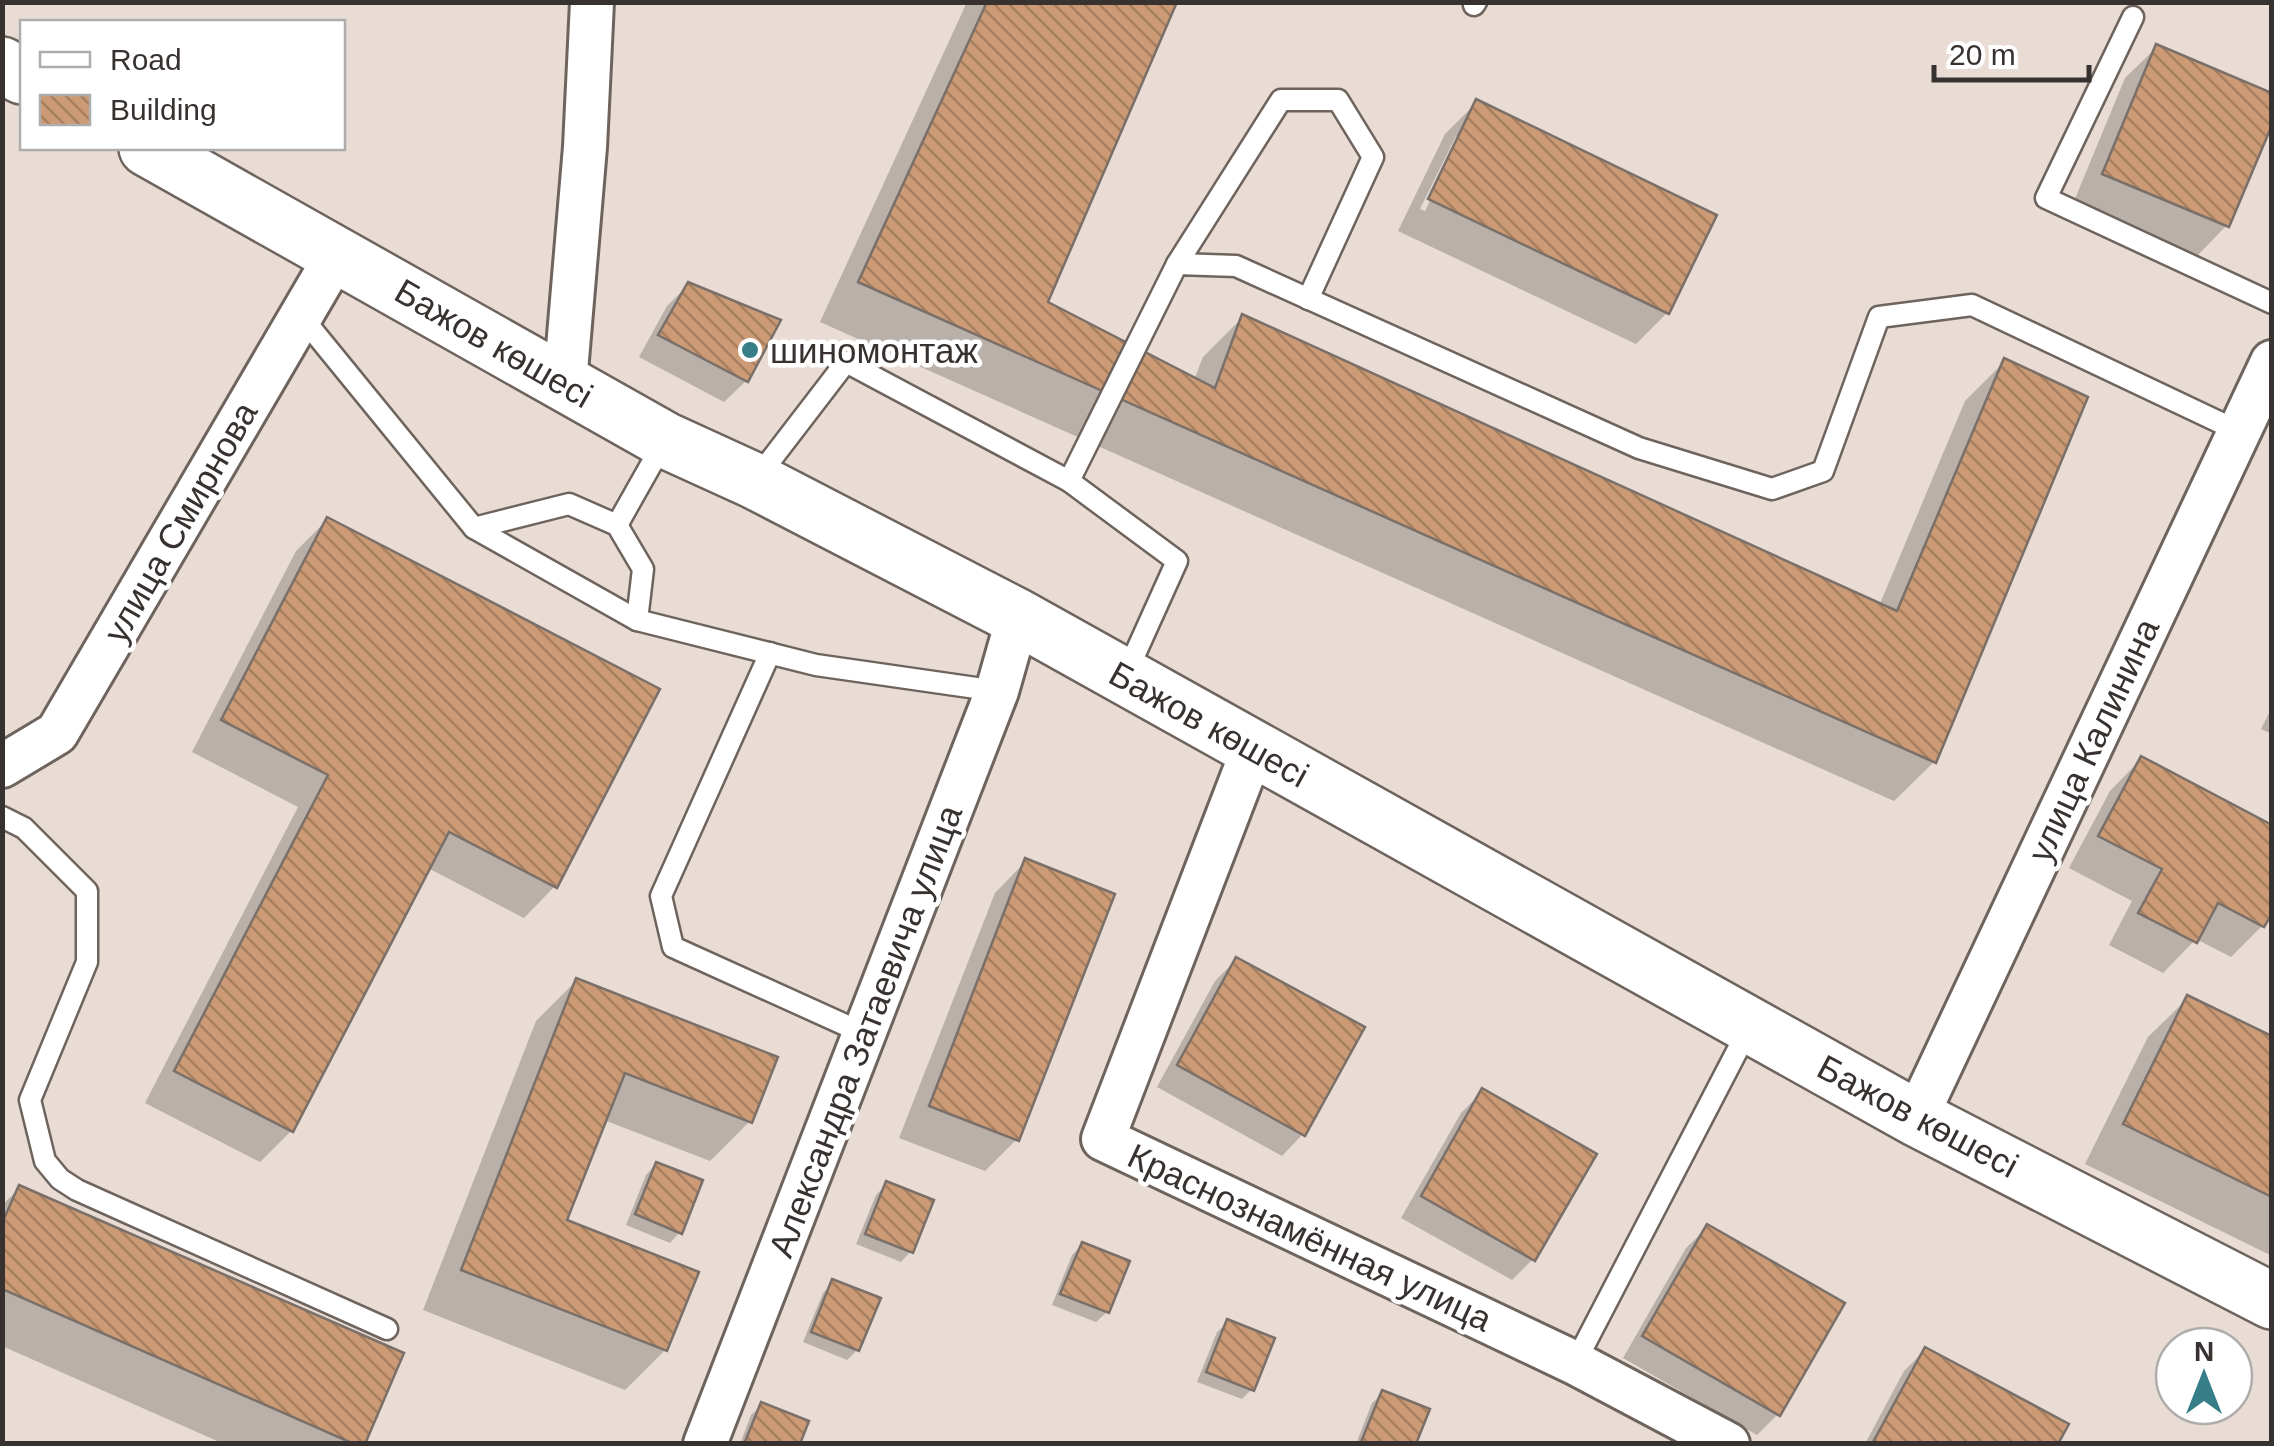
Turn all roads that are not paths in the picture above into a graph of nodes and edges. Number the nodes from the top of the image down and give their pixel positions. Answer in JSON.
{"nodes":[{"id":1,"x":592,"y":2,"type":"edge"},
{"id":2,"x":2133,"y":18,"type":"dead end"},
{"id":3,"x":150,"y":150,"type":"edge"},
{"id":4,"x":336,"y":256,"type":"junction"},
{"id":5,"x":1176,"y":264,"type":"junction"},
{"id":6,"x":1308,"y":299,"type":"junction"},
{"id":7,"x":2272,"y":303,"type":"edge"},
{"id":8,"x":301,"y":316,"type":"junction"},
{"id":9,"x":2272,"y":362,"type":"edge"},
{"id":10,"x":564,"y":383,"type":"junction"},
{"id":11,"x":2238,"y":430,"type":"junction"},
{"id":12,"x":664,"y":440,"type":"junction"},
{"id":13,"x":1069,"y":480,"type":"junction"},
{"id":14,"x":754,"y":482,"type":"junction"},
{"id":15,"x":617,"y":525,"type":"junction"},
{"id":16,"x":474,"y":528,"type":"junction"},
{"id":17,"x":1018,"y":616,"type":"junction"},
{"id":18,"x":637,"y":620,"type":"junction"},
{"id":19,"x":770,"y":653,"type":"junction"},
{"id":20,"x":1125,"y":678,"type":"junction"},
{"id":21,"x":996,"y":692,"type":"junction"},
{"id":22,"x":1252,"y":749,"type":"junction"},
{"id":23,"x":2,"y":766,"type":"edge"},
{"id":24,"x":2,"y":817,"type":"edge"},
{"id":25,"x":1750,"y":1026,"type":"junction"},
{"id":26,"x":863,"y":1033,"type":"junction"},
{"id":27,"x":1916,"y":1118,"type":"junction"},
{"id":28,"x":2272,"y":1300,"type":"edge"},
{"id":29,"x":388,"y":1328,"type":"dead end"},
{"id":30,"x":1575,"y":1363,"type":"junction"},
{"id":31,"x":705,"y":1444,"type":"edge"},
{"id":32,"x":1728,"y":1444,"type":"edge"}],
"edges":[{"from":1,"to":10,"type":"street"},
{"from":2,"to":7,"type":"lane"},
{"from":3,"to":4,"type":"main road","name":"Бажов көшесі"},
{"from":4,"to":8,"type":"street","name":"улица Смирнова"},
{"from":4,"to":10,"type":"main road","name":"Бажов көшесі"},
{"from":5,"to":6,"type":"lane"},
{"from":5,"to":6,"type":"lane"},
{"from":5,"to":13,"type":"lane"},
{"from":6,"to":11,"type":"lane"},
{"from":8,"to":16,"type":"lane"},
{"from":8,"to":23,"type":"street","name":"улица Смирнова"},
{"from":9,"to":11,"type":"street","name":"улица Калинина"},
{"from":10,"to":12,"type":"main road","name":"Бажов көшесі"},
{"from":11,"to":27,"type":"street","name":"улица Калинина"},
{"from":12,"to":14,"type":"main road","name":"Бажов көшесі"},
{"from":12,"to":15,"type":"lane"},
{"from":13,"to":14,"type":"lane"},
{"from":13,"to":20,"type":"lane"},
{"from":14,"to":17,"type":"main road","name":"Бажов көшесі"},
{"from":15,"to":16,"type":"lane"},
{"from":15,"to":18,"type":"lane"},
{"from":16,"to":18,"type":"lane"},
{"from":17,"to":20,"type":"main road","name":"Бажов көшесі"},
{"from":17,"to":21,"type":"street","name":"Александра Затаевича улица"},
{"from":18,"to":19,"type":"lane"},
{"from":19,"to":21,"type":"lane"},
{"from":19,"to":26,"type":"lane"},
{"from":20,"to":22,"type":"main road","name":"Бажов көшесі"},
{"from":21,"to":26,"type":"street","name":"Александра Затаевича улица"},
{"from":22,"to":25,"type":"main road","name":"Бажов көшесі"},
{"from":22,"to":30,"type":"street","name":"Краснознамённая улица"},
{"from":24,"to":29,"type":"lane"},
{"from":25,"to":27,"type":"main road","name":"Бажов көшесі"},
{"from":25,"to":30,"type":"lane"},
{"from":26,"to":31,"type":"street","name":"Александра Затаевича улица"},
{"from":27,"to":28,"type":"main road","name":"Бажов көшесі"},
{"from":30,"to":32,"type":"street","name":"Краснознамённая улица"}]}
